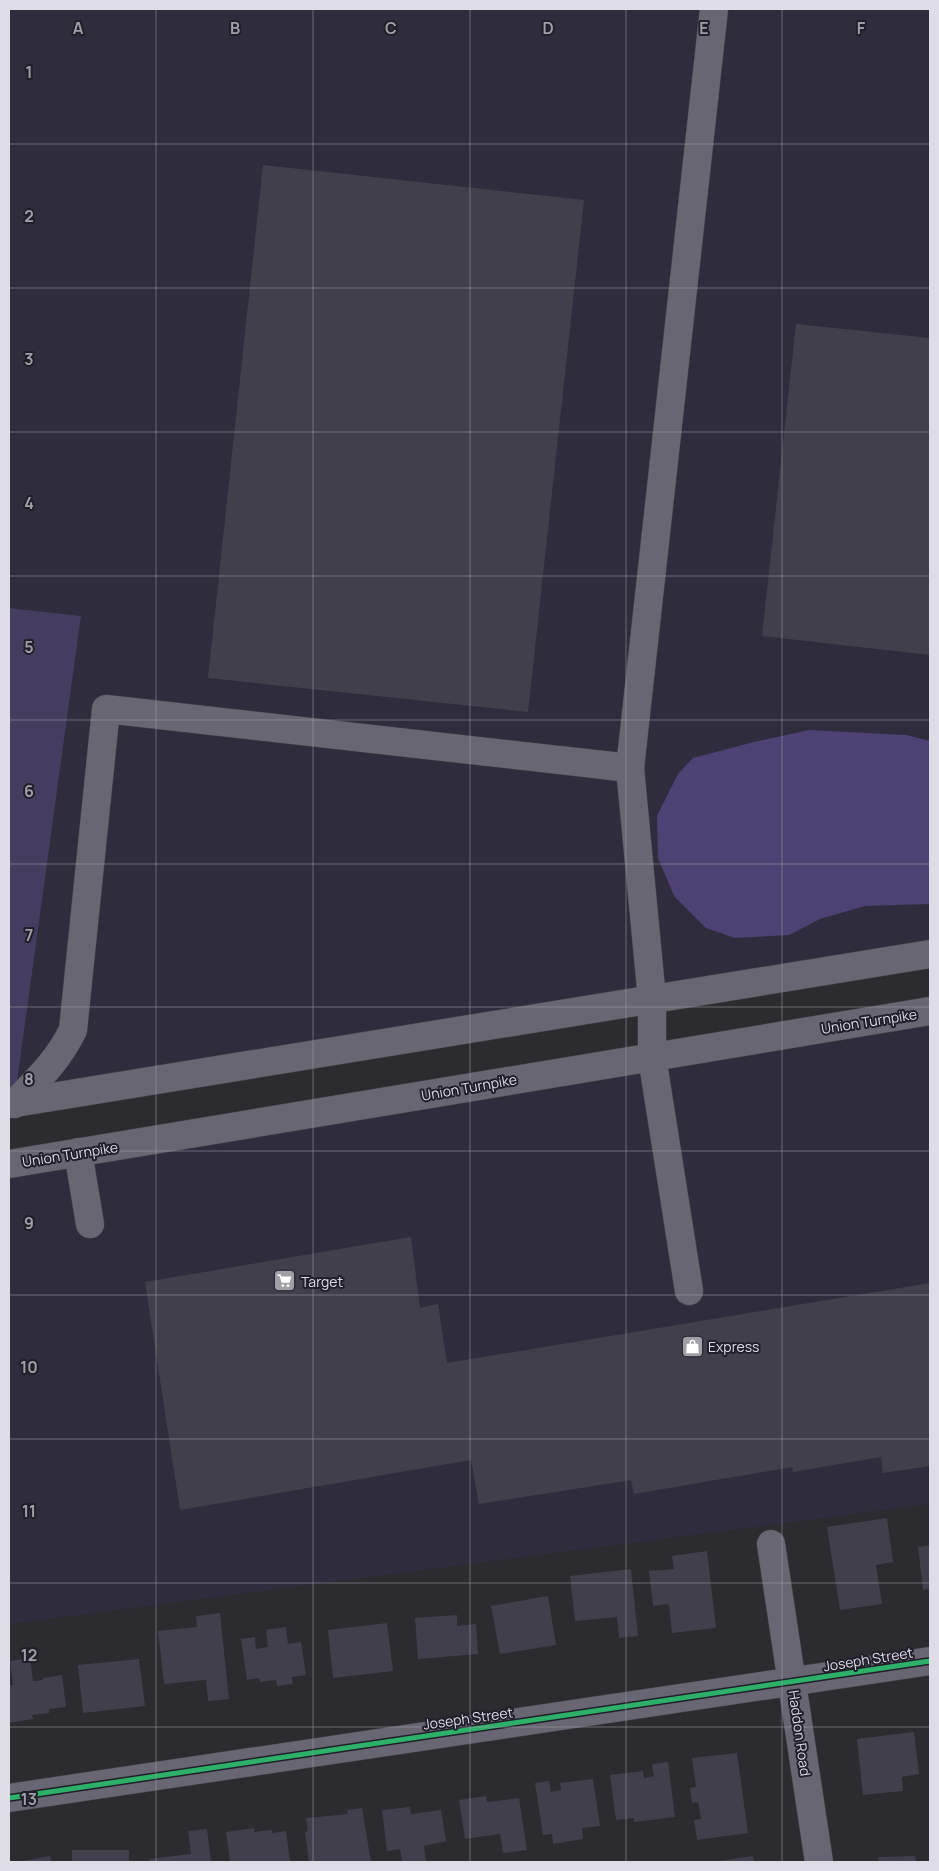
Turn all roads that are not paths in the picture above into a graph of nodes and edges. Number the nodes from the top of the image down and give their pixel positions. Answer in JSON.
{"nodes":[{"id":1,"x":714,"y":9,"type":"edge"},
{"id":2,"x":630,"y":768,"type":"junction"},
{"id":3,"x":930,"y":954,"type":"edge"},
{"id":4,"x":652,"y":999,"type":"junction"},
{"id":5,"x":930,"y":1011,"type":"edge"},
{"id":6,"x":652,"y":1057,"type":"junction"},
{"id":7,"x":11,"y":1104,"type":"edge"},
{"id":8,"x":78,"y":1152,"type":"junction"},
{"id":9,"x":9,"y":1164,"type":"edge"},
{"id":10,"x":90,"y":1224,"type":"dead end"},
{"id":11,"x":689,"y":1291,"type":"dead end"},
{"id":12,"x":771,"y":1544,"type":"dead end"},
{"id":13,"x":930,"y":1661,"type":"edge"},
{"id":14,"x":792,"y":1681,"type":"junction"},
{"id":15,"x":9,"y":1798,"type":"edge"},
{"id":16,"x":819,"y":1862,"type":"edge"}],
"edges":[{"from":1,"to":2,"type":"street"},
{"from":2,"to":4,"type":"street"},
{"from":2,"to":7,"type":"street"},
{"from":3,"to":4,"type":"main road"},
{"from":4,"to":6,"type":"street"},
{"from":4,"to":7,"type":"main road"},
{"from":5,"to":6,"type":"main road","name":"Union Turnpike"},
{"from":6,"to":8,"type":"main road","name":"Union Turnpike"},
{"from":6,"to":11,"type":"street"},
{"from":8,"to":9,"type":"main road","name":"Union Turnpike"},
{"from":8,"to":10,"type":"street"},
{"from":12,"to":14,"type":"street","name":"Haddon Road"},
{"from":13,"to":14,"type":"street","name":"Joseph Street"},
{"from":14,"to":15,"type":"street","name":"Joseph Street"},
{"from":14,"to":16,"type":"street","name":"Haddon Road"}]}
